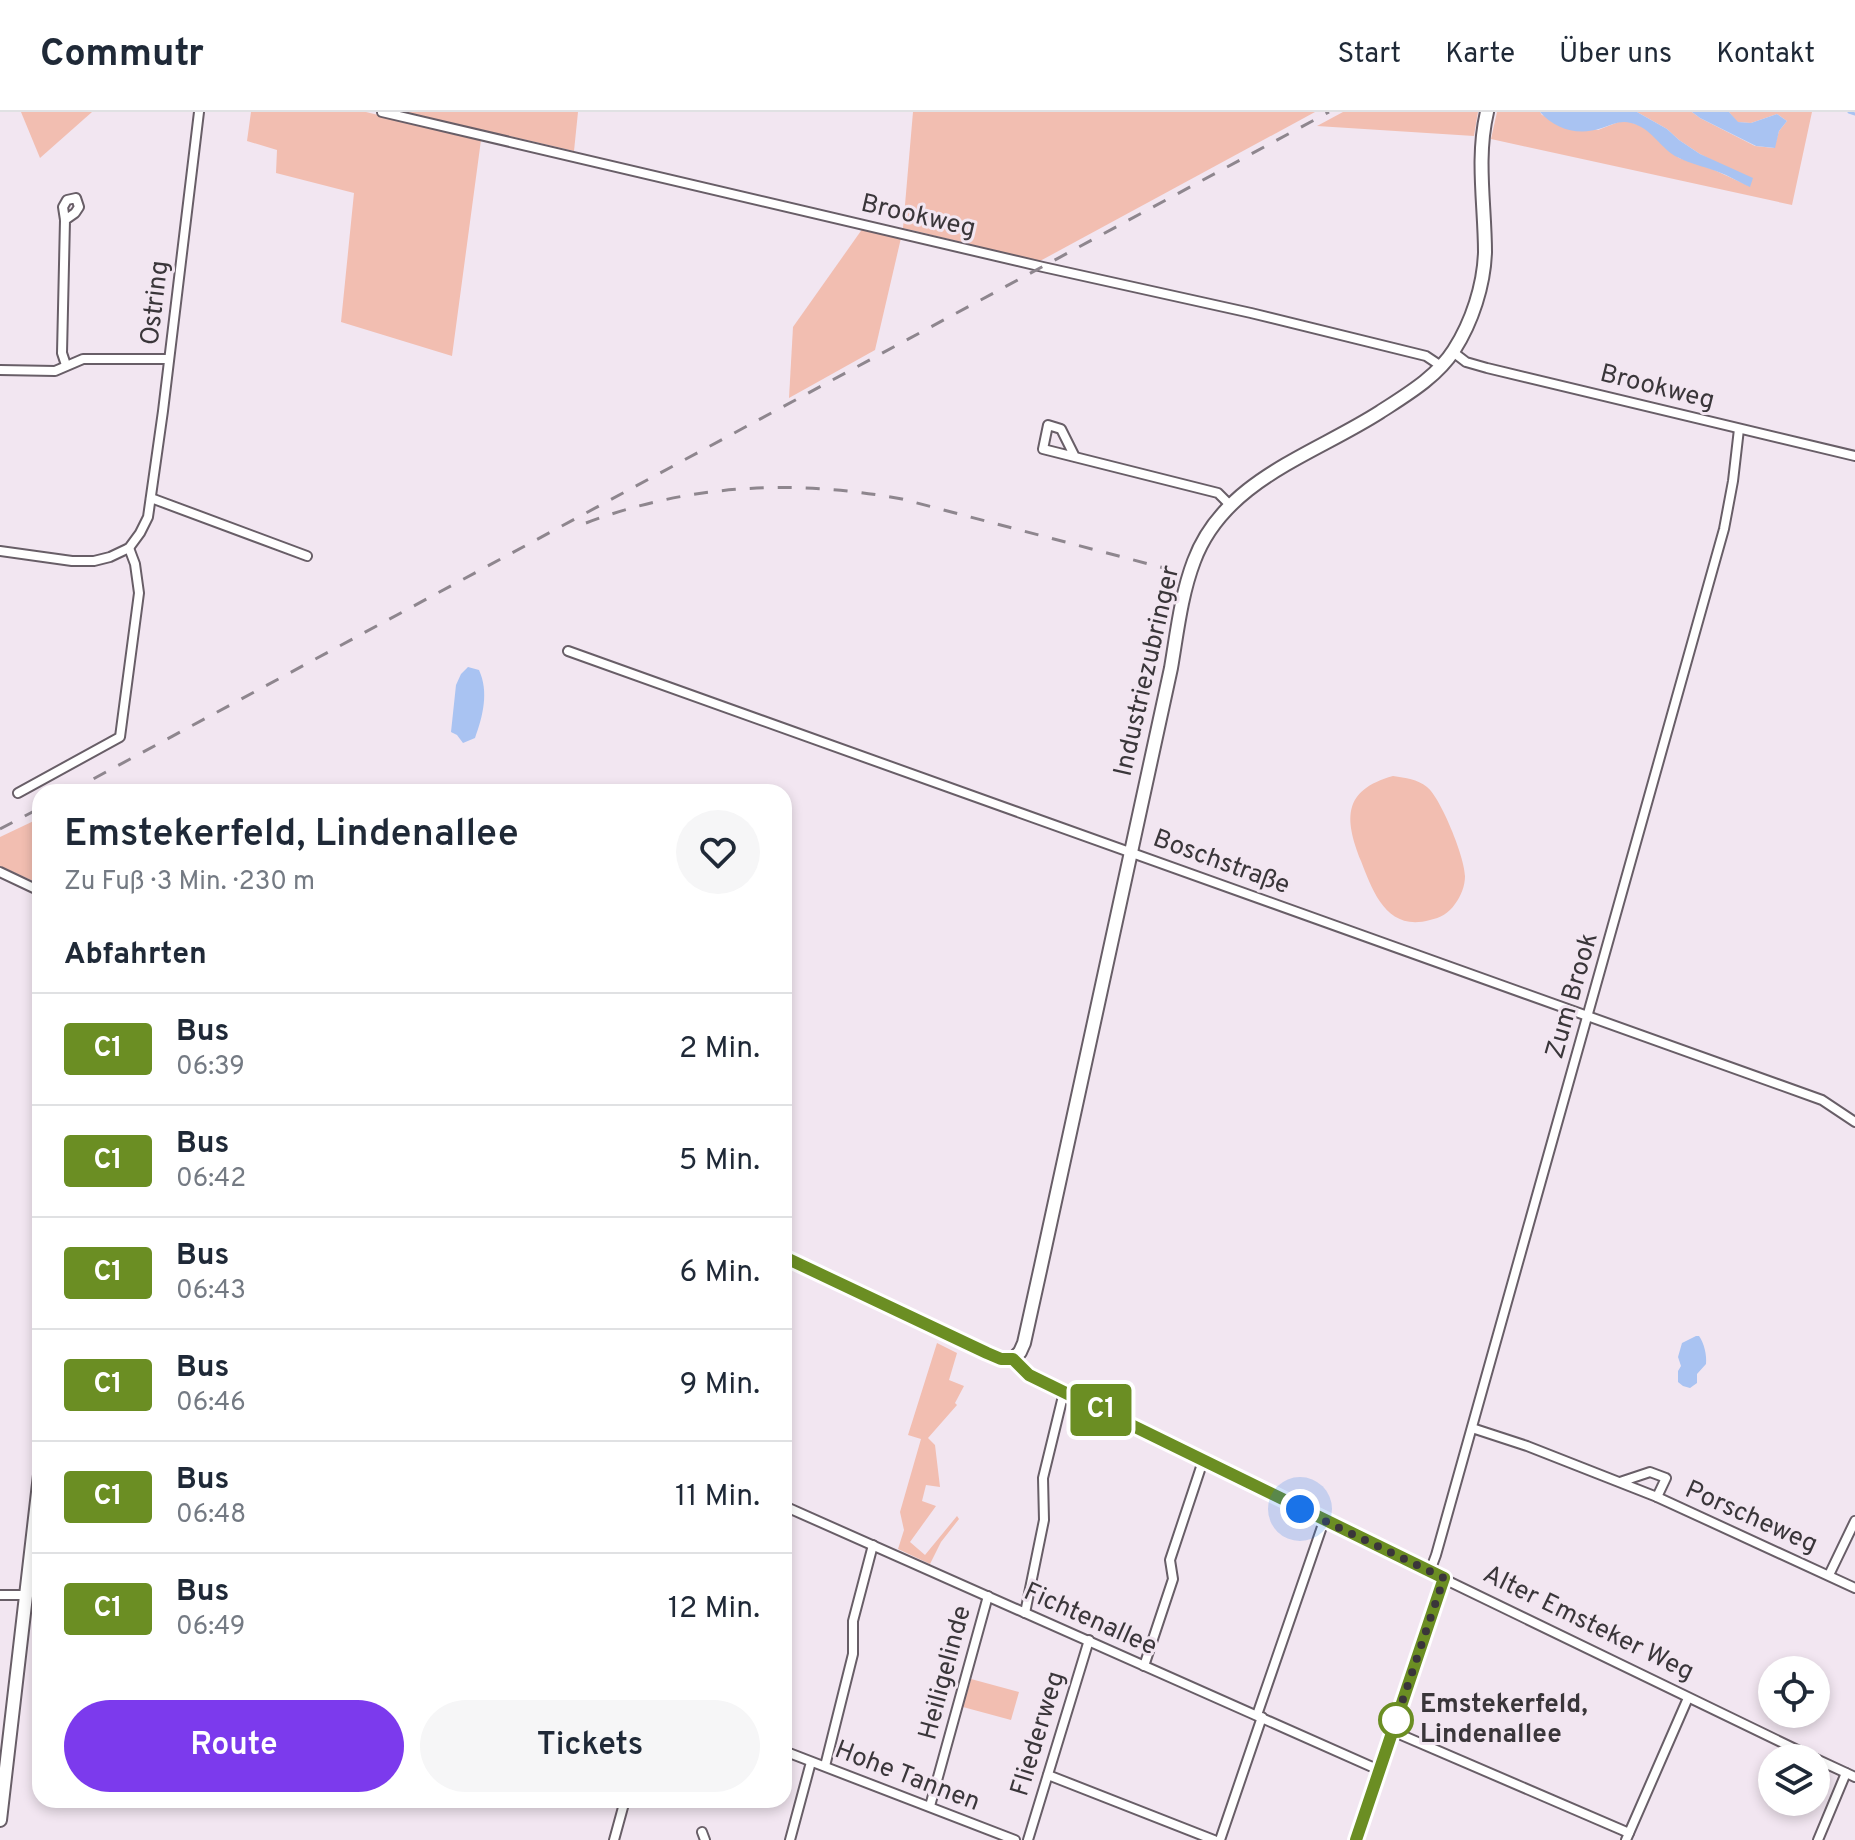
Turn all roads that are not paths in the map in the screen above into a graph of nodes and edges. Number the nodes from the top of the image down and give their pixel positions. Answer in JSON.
{"nodes":[{"id":1,"x":199,"y":112,"type":"edge"},
{"id":2,"x":382,"y":112,"type":"edge"},
{"id":3,"x":1487,"y":112,"type":"edge"},
{"id":4,"x":65,"y":220,"type":"dead end"},
{"id":5,"x":1453,"y":352,"type":"junction"},
{"id":6,"x":169,"y":359,"type":"junction"},
{"id":7,"x":66,"y":365,"type":"junction"},
{"id":8,"x":1441,"y":366,"type":"junction"},
{"id":9,"x":0,"y":370,"type":"edge"},
{"id":10,"x":1739,"y":429,"type":"junction"},
{"id":11,"x":1855,"y":456,"type":"edge"},
{"id":12,"x":1075,"y":457,"type":"junction"},
{"id":13,"x":151,"y":498,"type":"junction"},
{"id":14,"x":1230,"y":505,"type":"junction"},
{"id":15,"x":129,"y":548,"type":"junction"},
{"id":16,"x":0,"y":551,"type":"edge"},
{"id":17,"x":307,"y":556,"type":"dead end"},
{"id":18,"x":568,"y":651,"type":"dead end"},
{"id":19,"x":34,"y":784,"type":"edge"},
{"id":20,"x":32,"y":785,"type":"edge"},
{"id":21,"x":18,"y":793,"type":"dead end"},
{"id":22,"x":1130,"y":852,"type":"junction"},
{"id":23,"x":0,"y":872,"type":"edge"},
{"id":24,"x":32,"y":887,"type":"edge"},
{"id":25,"x":1588,"y":1016,"type":"junction"},
{"id":26,"x":1855,"y":1122,"type":"edge"},
{"id":27,"x":792,"y":1261,"type":"edge"},
{"id":28,"x":1013,"y":1359,"type":"junction"},
{"id":29,"x":1064,"y":1392,"type":"junction"},
{"id":30,"x":1472,"y":1428,"type":"junction"},
{"id":31,"x":1203,"y":1461,"type":"junction"},
{"id":32,"x":1620,"y":1482,"type":"junction"},
{"id":33,"x":1657,"y":1497,"type":"junction"},
{"id":34,"x":792,"y":1510,"type":"edge"},
{"id":35,"x":1324,"y":1521,"type":"junction"},
{"id":36,"x":1855,"y":1521,"type":"edge"},
{"id":37,"x":873,"y":1545,"type":"junction"},
{"id":38,"x":32,"y":1549,"type":"edge"},
{"id":39,"x":1430,"y":1571,"type":"junction"},
{"id":40,"x":1829,"y":1575,"type":"junction"},
{"id":41,"x":1444,"y":1578,"type":"junction"},
{"id":42,"x":1855,"y":1588,"type":"edge"},
{"id":43,"x":0,"y":1595,"type":"edge"},
{"id":44,"x":27,"y":1595,"type":"junction"},
{"id":45,"x":988,"y":1596,"type":"junction"},
{"id":46,"x":1025,"y":1613,"type":"junction"},
{"id":47,"x":1089,"y":1640,"type":"junction"},
{"id":48,"x":1144,"y":1666,"type":"junction"},
{"id":49,"x":1688,"y":1698,"type":"junction"},
{"id":50,"x":1260,"y":1716,"type":"junction"},
{"id":51,"x":1392,"y":1731,"type":"junction"},
{"id":52,"x":1785,"y":1744,"type":"edge"},
{"id":53,"x":792,"y":1754,"type":"edge"},
{"id":54,"x":811,"y":1762,"type":"junction"},
{"id":55,"x":1830,"y":1765,"type":"edge"},
{"id":56,"x":825,"y":1766,"type":"junction"},
{"id":57,"x":1379,"y":1770,"type":"junction"},
{"id":58,"x":1846,"y":1773,"type":"junction"},
{"id":59,"x":1048,"y":1775,"type":"junction"},
{"id":60,"x":1855,"y":1777,"type":"edge"},
{"id":61,"x":930,"y":1806,"type":"junction"},
{"id":62,"x":623,"y":1808,"type":"edge"},
{"id":63,"x":0,"y":1820,"type":"edge"},
{"id":64,"x":989,"y":1835,"type":"edge"},
{"id":65,"x":1628,"y":1837,"type":"edge"},
{"id":66,"x":614,"y":1840,"type":"edge"},
{"id":67,"x":790,"y":1840,"type":"edge"},
{"id":68,"x":1015,"y":1840,"type":"edge"},
{"id":69,"x":1028,"y":1840,"type":"edge"},
{"id":70,"x":1214,"y":1840,"type":"edge"},
{"id":71,"x":1220,"y":1840,"type":"edge"},
{"id":72,"x":1356,"y":1840,"type":"edge"},
{"id":73,"x":1818,"y":1840,"type":"edge"}],
"edges":[{"from":1,"to":6,"type":"street","name":"Ostring"},
{"from":2,"to":8,"type":"street","name":"Brookweg"},
{"from":3,"to":5,"type":"street","name":"Industriezubringer"},
{"from":4,"to":7,"type":"street"},
{"from":5,"to":8,"type":"street","name":"Industriezubringer"},
{"from":5,"to":10,"type":"street","name":"Brookweg"},
{"from":6,"to":7,"type":"street"},
{"from":6,"to":13,"type":"street","name":"Ostring"},
{"from":7,"to":9,"type":"street"},
{"from":8,"to":14,"type":"street","name":"Industriezubringer"},
{"from":10,"to":11,"type":"street","name":"Brookweg"},
{"from":10,"to":25,"type":"street","name":"Zum Brook"},
{"from":12,"to":12,"type":"street"},
{"from":12,"to":14,"type":"street"},
{"from":13,"to":15,"type":"street","name":"Ostring"},
{"from":13,"to":17,"type":"street"},
{"from":14,"to":22,"type":"street","name":"Industriezubringer"},
{"from":15,"to":16,"type":"street"},
{"from":15,"to":19,"type":"street"},
{"from":18,"to":22,"type":"street","name":"Boschstraße"},
{"from":20,"to":21,"type":"street"},
{"from":22,"to":25,"type":"street","name":"Boschstraße"},
{"from":22,"to":28,"type":"street","name":"Industriezubringer"},
{"from":23,"to":24,"type":"street"},
{"from":25,"to":26,"type":"street","name":"Boschstraße"},
{"from":25,"to":30,"type":"street","name":"Zum Brook"},
{"from":27,"to":28,"type":"street","name":"Alter Emsteker Weg"},
{"from":28,"to":29,"type":"street","name":"Alter Emsteker Weg"},
{"from":29,"to":31,"type":"street","name":"Alter Emsteker Weg"},
{"from":29,"to":46,"type":"street"},
{"from":30,"to":32,"type":"street","name":"Porscheweg"},
{"from":30,"to":39,"type":"street","name":"Zum Brook"},
{"from":31,"to":35,"type":"street","name":"Alter Emsteker Weg"},
{"from":31,"to":48,"type":"street"},
{"from":32,"to":33,"type":"street","name":"Porscheweg"},
{"from":32,"to":33,"type":"street","name":"Porscheweg"},
{"from":33,"to":40,"type":"street","name":"Porscheweg"},
{"from":34,"to":37,"type":"street","name":"Fichtenallee"},
{"from":35,"to":39,"type":"street","name":"Alter Emsteker Weg"},
{"from":35,"to":50,"type":"street"},
{"from":36,"to":40,"type":"street","name":"Porscheweg"},
{"from":37,"to":45,"type":"street","name":"Fichtenallee"},
{"from":37,"to":56,"type":"street"},
{"from":38,"to":44,"type":"street"},
{"from":39,"to":41,"type":"street","name":"Alter Emsteker Weg"},
{"from":40,"to":42,"type":"street","name":"Porscheweg"},
{"from":41,"to":49,"type":"street","name":"Alter Emsteker Weg"},
{"from":41,"to":51,"type":"street"},
{"from":43,"to":44,"type":"street"},
{"from":44,"to":63,"type":"street"},
{"from":45,"to":46,"type":"street","name":"Fichtenallee"},
{"from":45,"to":61,"type":"street","name":"Heiligelinde"},
{"from":46,"to":47,"type":"street","name":"Fichtenallee"},
{"from":47,"to":48,"type":"street","name":"Fichtenallee"},
{"from":47,"to":59,"type":"street","name":"Fliederweg"},
{"from":48,"to":50,"type":"street","name":"Fichtenallee"},
{"from":49,"to":52,"type":"street","name":"Alter Emsteker Weg"},
{"from":49,"to":65,"type":"street"},
{"from":50,"to":57,"type":"street","name":"Fichtenallee"},
{"from":50,"to":71,"type":"street"},
{"from":51,"to":57,"type":"street"},
{"from":51,"to":65,"type":"street"},
{"from":53,"to":54,"type":"street","name":"Hohe Tannen"},
{"from":54,"to":56,"type":"street","name":"Hohe Tannen"},
{"from":54,"to":67,"type":"street"},
{"from":55,"to":58,"type":"street","name":"Alter Emsteker Weg"},
{"from":56,"to":61,"type":"street","name":"Hohe Tannen"},
{"from":57,"to":72,"type":"street"},
{"from":58,"to":60,"type":"street","name":"Alter Emsteker Weg"},
{"from":58,"to":73,"type":"street"},
{"from":59,"to":69,"type":"street","name":"Fliederweg"},
{"from":59,"to":70,"type":"street"},
{"from":61,"to":64,"type":"street","name":"Hohe Tannen"},
{"from":62,"to":66,"type":"street"},
{"from":64,"to":68,"type":"street","name":"Hohe Tannen"}]}
